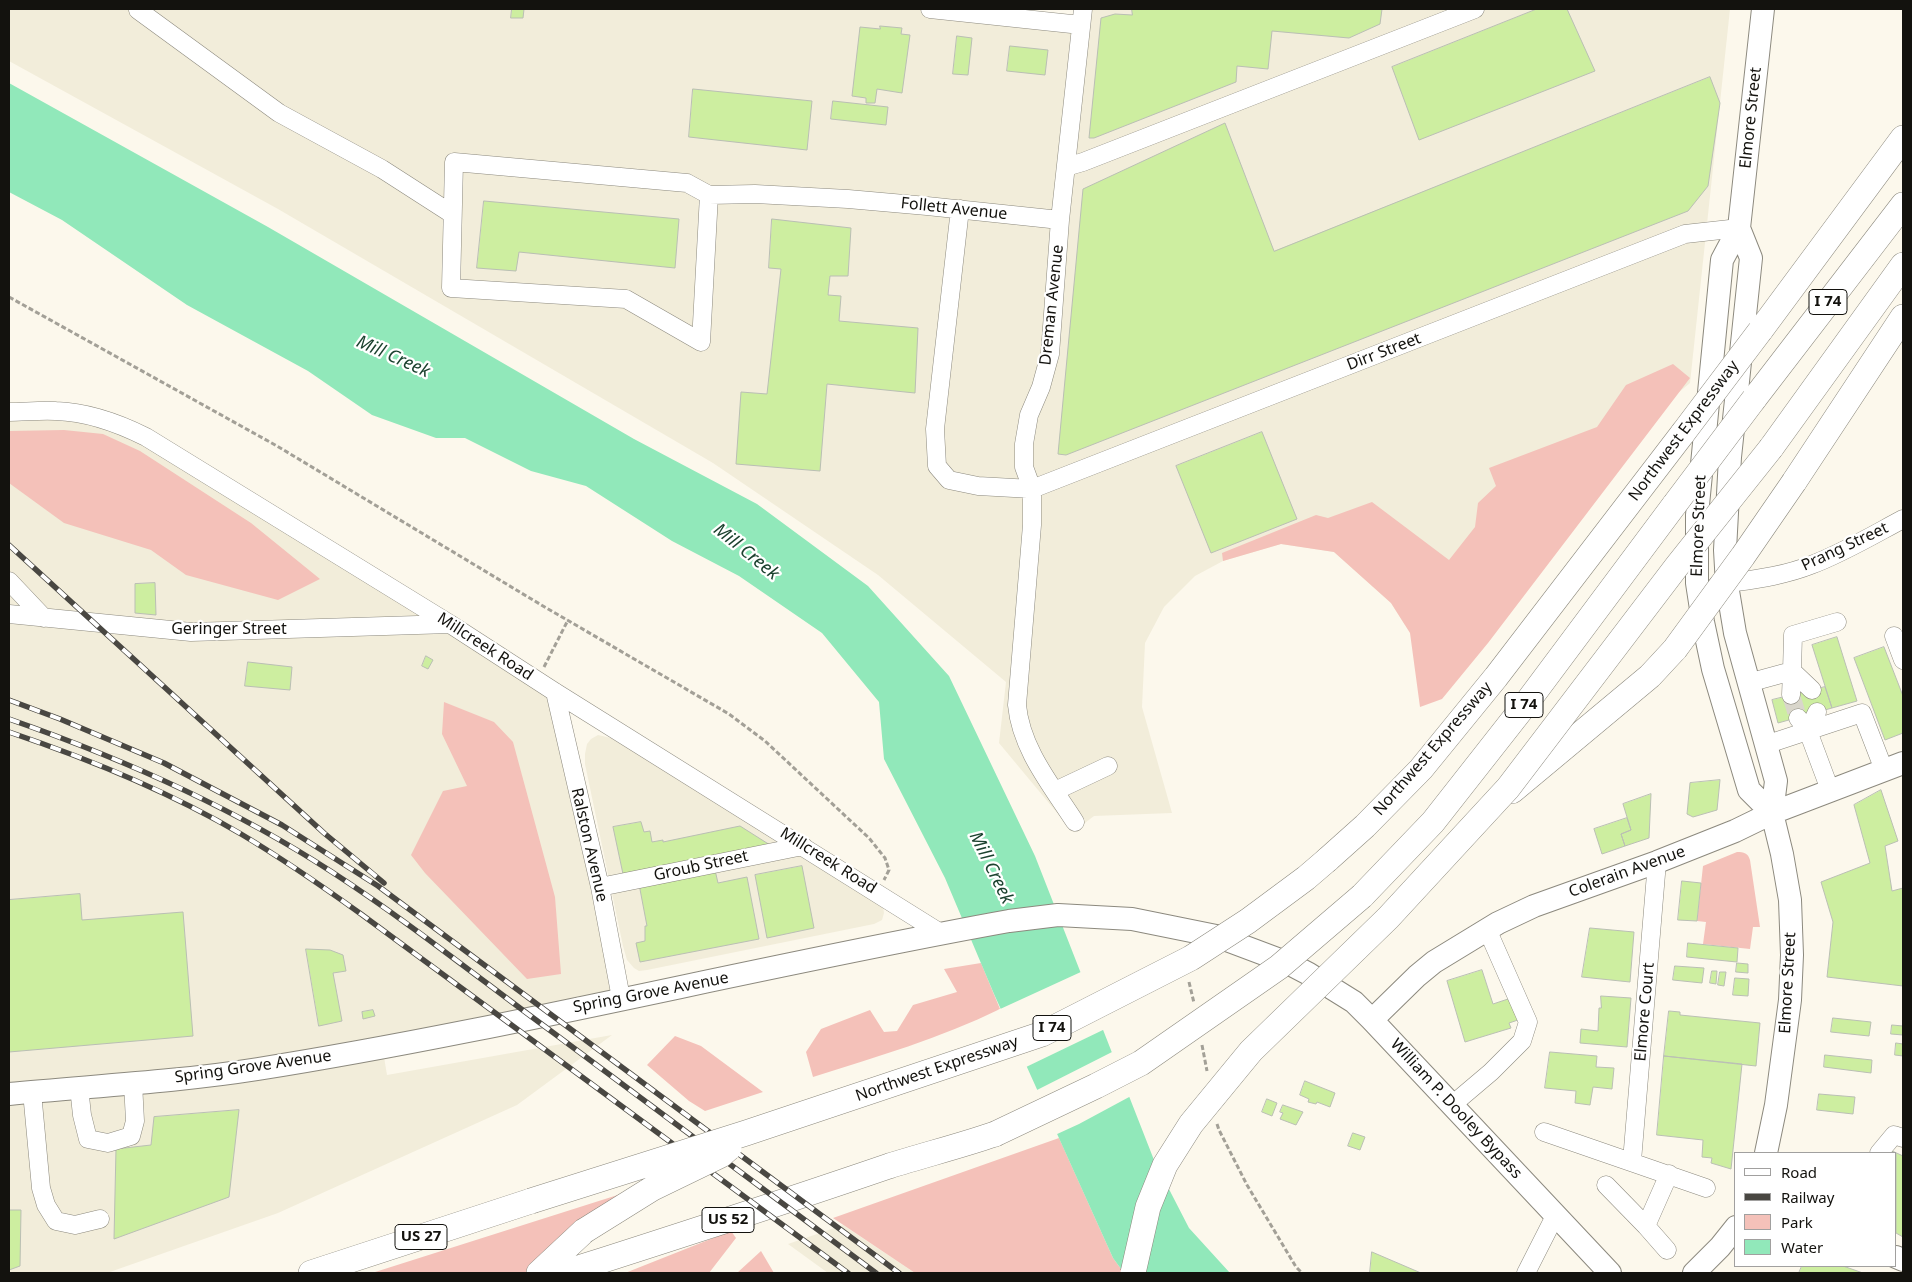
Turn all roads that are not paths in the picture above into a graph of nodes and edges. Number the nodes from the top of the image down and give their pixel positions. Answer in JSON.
{"nodes":[{"id":1,"x":930,"y":9,"type":"edge"},
{"id":2,"x":1476,"y":9,"type":"edge"},
{"id":3,"x":1763,"y":9,"type":"edge"},
{"id":4,"x":138,"y":10,"type":"dead end"},
{"id":5,"x":1082,"y":17,"type":"edge"},
{"id":6,"x":1903,"y":138,"type":"edge"},
{"id":7,"x":1066,"y":167,"type":"junction"},
{"id":8,"x":709,"y":195,"type":"junction"},
{"id":9,"x":1903,"y":205,"type":"edge"},
{"id":10,"x":960,"y":209,"type":"junction"},
{"id":11,"x":452,"y":214,"type":"junction"},
{"id":12,"x":1060,"y":220,"type":"junction"},
{"id":13,"x":1739,"y":228,"type":"junction"},
{"id":14,"x":1903,"y":265,"type":"edge"},
{"id":15,"x":1903,"y":284,"type":"edge"},
{"id":16,"x":1903,"y":317,"type":"edge"},
{"id":17,"x":1809,"y":396,"type":"junction"},
{"id":18,"x":9,"y":412,"type":"edge"},
{"id":19,"x":1032,"y":490,"type":"junction"},
{"id":20,"x":1903,"y":519,"type":"edge"},
{"id":21,"x":9,"y":581,"type":"edge"},
{"id":22,"x":1727,"y":583,"type":"junction"},
{"id":23,"x":1698,"y":588,"type":"junction"},
{"id":24,"x":9,"y":614,"type":"edge"},
{"id":25,"x":44,"y":618,"type":"junction"},
{"id":26,"x":1837,"y":622,"type":"dead end"},
{"id":27,"x":450,"y":624,"type":"junction"},
{"id":28,"x":1894,"y":636,"type":"dead end"},
{"id":29,"x":1903,"y":660,"type":"edge"},
{"id":30,"x":1792,"y":670,"type":"junction"},
{"id":31,"x":1748,"y":682,"type":"junction"},
{"id":32,"x":1812,"y":690,"type":"dead end"},
{"id":33,"x":555,"y":692,"type":"junction"},
{"id":34,"x":1791,"y":695,"type":"tunnel mouth"},
{"id":35,"x":1817,"y":712,"type":"dead end"},
{"id":36,"x":1803,"y":724,"type":"junction"},
{"id":37,"x":1766,"y":745,"type":"junction"},
{"id":38,"x":1108,"y":766,"type":"dead end"},
{"id":39,"x":1894,"y":766,"type":"edge"},
{"id":40,"x":1830,"y":790,"type":"junction"},
{"id":41,"x":1055,"y":791,"type":"junction"},
{"id":42,"x":1772,"y":813,"type":"junction"},
{"id":43,"x":1075,"y":822,"type":"dead end"},
{"id":44,"x":802,"y":846,"type":"junction"},
{"id":45,"x":1657,"y":862,"type":"junction"},
{"id":46,"x":600,"y":887,"type":"junction"},
{"id":47,"x":1362,"y":896,"type":"junction"},
{"id":48,"x":1487,"y":929,"type":"junction"},
{"id":49,"x":942,"y":934,"type":"junction"},
{"id":50,"x":1288,"y":963,"type":"joint"},
{"id":51,"x":621,"y":998,"type":"junction"},
{"id":52,"x":1372,"y":1020,"type":"junction"},
{"id":53,"x":133,"y":1083,"type":"junction"},
{"id":54,"x":79,"y":1087,"type":"junction"},
{"id":55,"x":32,"y":1092,"type":"junction"},
{"id":56,"x":9,"y":1094,"type":"edge"},
{"id":57,"x":1452,"y":1105,"type":"junction"},
{"id":58,"x":1544,"y":1132,"type":"dead end"},
{"id":59,"x":746,"y":1133,"type":"junction"},
{"id":60,"x":1903,"y":1138,"type":"edge"},
{"id":61,"x":1766,"y":1152,"type":"edge"},
{"id":62,"x":1880,"y":1152,"type":"edge"},
{"id":63,"x":1632,"y":1161,"type":"junction"},
{"id":64,"x":891,"y":1166,"type":"joint"},
{"id":65,"x":1669,"y":1174,"type":"junction"},
{"id":66,"x":1606,"y":1185,"type":"dead end"},
{"id":67,"x":1706,"y":1188,"type":"dead end"},
{"id":68,"x":1555,"y":1216,"type":"junction"},
{"id":69,"x":100,"y":1219,"type":"dead end"},
{"id":70,"x":1646,"y":1226,"type":"junction"},
{"id":71,"x":1734,"y":1229,"type":"edge"},
{"id":72,"x":1667,"y":1250,"type":"dead end"},
{"id":73,"x":311,"y":1273,"type":"edge"},
{"id":74,"x":539,"y":1273,"type":"edge"},
{"id":75,"x":566,"y":1273,"type":"edge"},
{"id":76,"x":1133,"y":1273,"type":"edge"},
{"id":77,"x":1526,"y":1273,"type":"edge"},
{"id":78,"x":1610,"y":1273,"type":"edge"},
{"id":79,"x":1694,"y":1273,"type":"edge"}],
"edges":[{"from":1,"to":5,"type":"street"},
{"from":2,"to":7,"type":"street"},
{"from":3,"to":13,"type":"main road","name":"Elmore Street"},
{"from":4,"to":11,"type":"street"},
{"from":5,"to":7,"type":"street","name":"Dreman Avenue"},
{"from":6,"to":59,"type":"highway","name":"Northwest Expressway","number":"I 74","bridge":true},
{"from":7,"to":12,"type":"street","name":"Dreman Avenue"},
{"from":8,"to":10,"type":"street","name":"Follett Avenue"},
{"from":8,"to":11,"type":"street"},
{"from":8,"to":11,"type":"street"},
{"from":9,"to":47,"type":"highway","number":"I 74","bridge":true},
{"from":10,"to":12,"type":"street","name":"Follett Avenue"},
{"from":10,"to":19,"type":"street"},
{"from":12,"to":19,"type":"street","name":"Dreman Avenue"},
{"from":13,"to":19,"type":"street","name":"Dirr Street"},
{"from":13,"to":22,"type":"main road","name":"Elmore Street"},
{"from":13,"to":23,"type":"main road","name":"Elmore Street"},
{"from":14,"to":17,"type":"highway"},
{"from":15,"to":17,"type":"highway"},
{"from":16,"to":47,"type":"highway","bridge":true},
{"from":17,"to":76,"type":"highway","bridge":true},
{"from":18,"to":27,"type":"street","name":"Millcreek Road"},
{"from":19,"to":41,"type":"street","name":"Dreman Avenue"},
{"from":20,"to":22,"type":"street","name":"Prang Street"},
{"from":21,"to":25,"type":"street"},
{"from":22,"to":23,"type":"street","name":"Prang Street"},
{"from":22,"to":31,"type":"main road","name":"Elmore Street"},
{"from":23,"to":42,"type":"main road","name":"Elmore Street"},
{"from":24,"to":25,"type":"street","name":"Geringer Street"},
{"from":25,"to":27,"type":"street","name":"Geringer Street"},
{"from":26,"to":30,"type":"street"},
{"from":27,"to":33,"type":"street","name":"Millcreek Road"},
{"from":28,"to":29,"type":"street"},
{"from":30,"to":31,"type":"street"},
{"from":30,"to":32,"type":"street"},
{"from":30,"to":34,"type":"street"},
{"from":31,"to":37,"type":"main road","name":"Elmore Street"},
{"from":33,"to":44,"type":"street","name":"Millcreek Road"},
{"from":33,"to":46,"type":"street","name":"Ralston Avenue"},
{"from":35,"to":36,"type":"street"},
{"from":36,"to":37,"type":"street"},
{"from":36,"to":39,"type":"street"},
{"from":36,"to":40,"type":"street"},
{"from":37,"to":42,"type":"main road","name":"Elmore Street"},
{"from":38,"to":41,"type":"street"},
{"from":39,"to":40,"type":"main road","name":"Colerain Avenue"},
{"from":40,"to":42,"type":"main road","name":"Colerain Avenue"},
{"from":41,"to":43,"type":"street","name":"Dreman Avenue"},
{"from":42,"to":45,"type":"main road","name":"Colerain Avenue"},
{"from":42,"to":61,"type":"main road","name":"Elmore Street"},
{"from":44,"to":46,"type":"street","name":"Groub Street"},
{"from":44,"to":49,"type":"street","name":"Millcreek Road"},
{"from":45,"to":48,"type":"main road","name":"Colerain Avenue"},
{"from":45,"to":63,"type":"street","name":"Elmore Court"},
{"from":46,"to":51,"type":"street","name":"Ralston Avenue"},
{"from":47,"to":64,"type":"highway","number":"I 74","bridge":true},
{"from":48,"to":52,"type":"main road","name":"Colerain Avenue"},
{"from":48,"to":57,"type":"street"},
{"from":49,"to":50,"type":"main road","name":"Spring Grove Avenue"},
{"from":49,"to":51,"type":"main road","name":"Spring Grove Avenue"},
{"from":50,"to":52,"type":"main road","name":"William P. Dooley Bypass"},
{"from":51,"to":53,"type":"main road","name":"Spring Grove Avenue"},
{"from":52,"to":57,"type":"main road","name":"William P. Dooley Bypass"},
{"from":53,"to":54,"type":"main road","name":"Spring Grove Avenue"},
{"from":53,"to":54,"type":"street"},
{"from":54,"to":55,"type":"main road","name":"Spring Grove Avenue"},
{"from":55,"to":56,"type":"main road","name":"Spring Grove Avenue"},
{"from":55,"to":69,"type":"street"},
{"from":57,"to":68,"type":"main road","name":"William P. Dooley Bypass"},
{"from":58,"to":63,"type":"street"},
{"from":59,"to":73,"type":"highway","number":"US 27","bridge":true},
{"from":59,"to":74,"type":"highway","bridge":true},
{"from":60,"to":62,"type":"street"},
{"from":63,"to":65,"type":"street"},
{"from":64,"to":75,"type":"highway","number":"US 52"},
{"from":65,"to":67,"type":"street"},
{"from":65,"to":70,"type":"street"},
{"from":66,"to":70,"type":"street"},
{"from":68,"to":77,"type":"street"},
{"from":68,"to":78,"type":"main road","name":"William P. Dooley Bypass"},
{"from":70,"to":72,"type":"street"},
{"from":71,"to":79,"type":"main road"}]}
